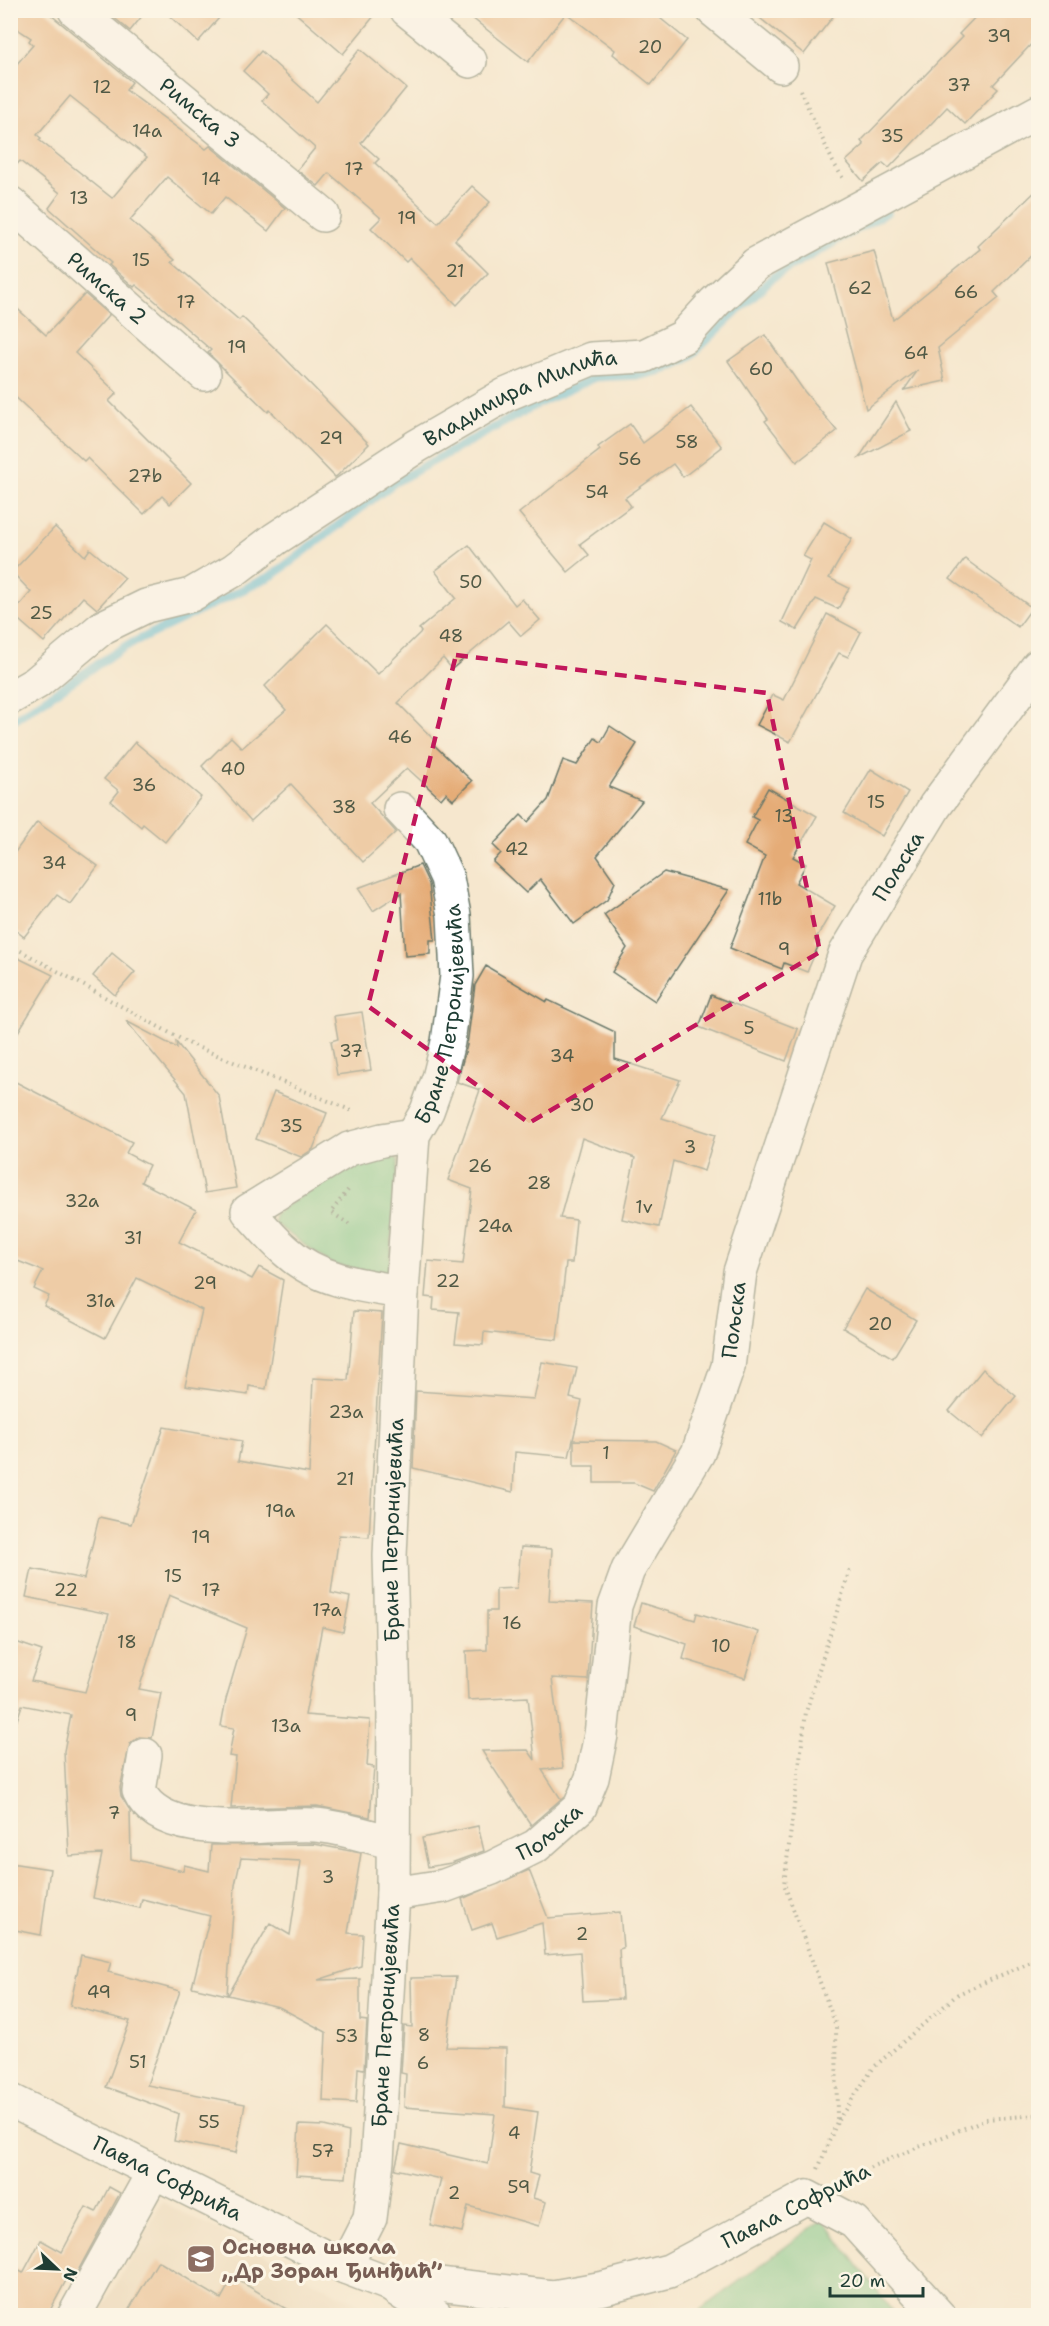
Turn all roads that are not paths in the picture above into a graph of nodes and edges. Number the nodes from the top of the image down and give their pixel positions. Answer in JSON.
{"nodes":[{"id":1,"x":75,"y":10,"type":"edge"},
{"id":2,"x":407,"y":10,"type":"edge"},
{"id":3,"x":722,"y":13,"type":"edge"},
{"id":4,"x":470,"y":61,"type":"dead end"},
{"id":5,"x":781,"y":66,"type":"road end"},
{"id":6,"x":1038,"y":112,"type":"edge"},
{"id":7,"x":10,"y":203,"type":"edge"},
{"id":8,"x":323,"y":216,"type":"dead end"},
{"id":9,"x":204,"y":374,"type":"dead end"},
{"id":10,"x":1038,"y":666,"type":"edge"},
{"id":11,"x":10,"y":698,"type":"edge"},
{"id":12,"x":400,"y":809,"type":"dead end"},
{"id":13,"x":413,"y":1135,"type":"junction"},
{"id":14,"x":402,"y":1292,"type":"junction"},
{"id":15,"x":145,"y":1755,"type":"dead end"},
{"id":16,"x":391,"y":1842,"type":"junction"},
{"id":17,"x":393,"y":1894,"type":"junction"},
{"id":18,"x":10,"y":2100,"type":"edge"},
{"id":19,"x":153,"y":2173,"type":"junction"},
{"id":20,"x":345,"y":2267,"type":"junction"},
{"id":21,"x":389,"y":2284,"type":"junction"},
{"id":22,"x":550,"y":2306,"type":"edge"},
{"id":23,"x":74,"y":2316,"type":"edge"},
{"id":24,"x":436,"y":2316,"type":"edge"},
{"id":25,"x":939,"y":2316,"type":"edge"}],
"edges":[{"from":1,"to":8,"type":"street","name":"Римска 3"},
{"from":2,"to":4,"type":"street"},
{"from":3,"to":5,"type":"street"},
{"from":6,"to":11,"type":"street","name":"Владимира Милића"},
{"from":7,"to":9,"type":"street","name":"Римска 2"},
{"from":10,"to":17,"type":"street","name":"Пољска"},
{"from":12,"to":13,"type":"street","name":"Бране Петронијевића"},
{"from":13,"to":14,"type":"street","name":"Бране Петронијевића"},
{"from":13,"to":14,"type":"street"},
{"from":14,"to":16,"type":"street","name":"Бране Петронијевића"},
{"from":15,"to":16,"type":"street"},
{"from":16,"to":17,"type":"street","name":"Бране Петронијевића"},
{"from":17,"to":20,"type":"street","name":"Бране Петронијевића"},
{"from":18,"to":19,"type":"street","name":"Павла Софрића"},
{"from":19,"to":20,"type":"street","name":"Павла Софрића"},
{"from":19,"to":23,"type":"street"},
{"from":20,"to":21,"type":"street","name":"Павла Софрића"},
{"from":21,"to":22,"type":"street","name":"Павла Софрића"},
{"from":21,"to":24,"type":"street","name":"Павла Софрића"},
{"from":22,"to":25,"type":"street","name":"Павла Софрића"}]}
